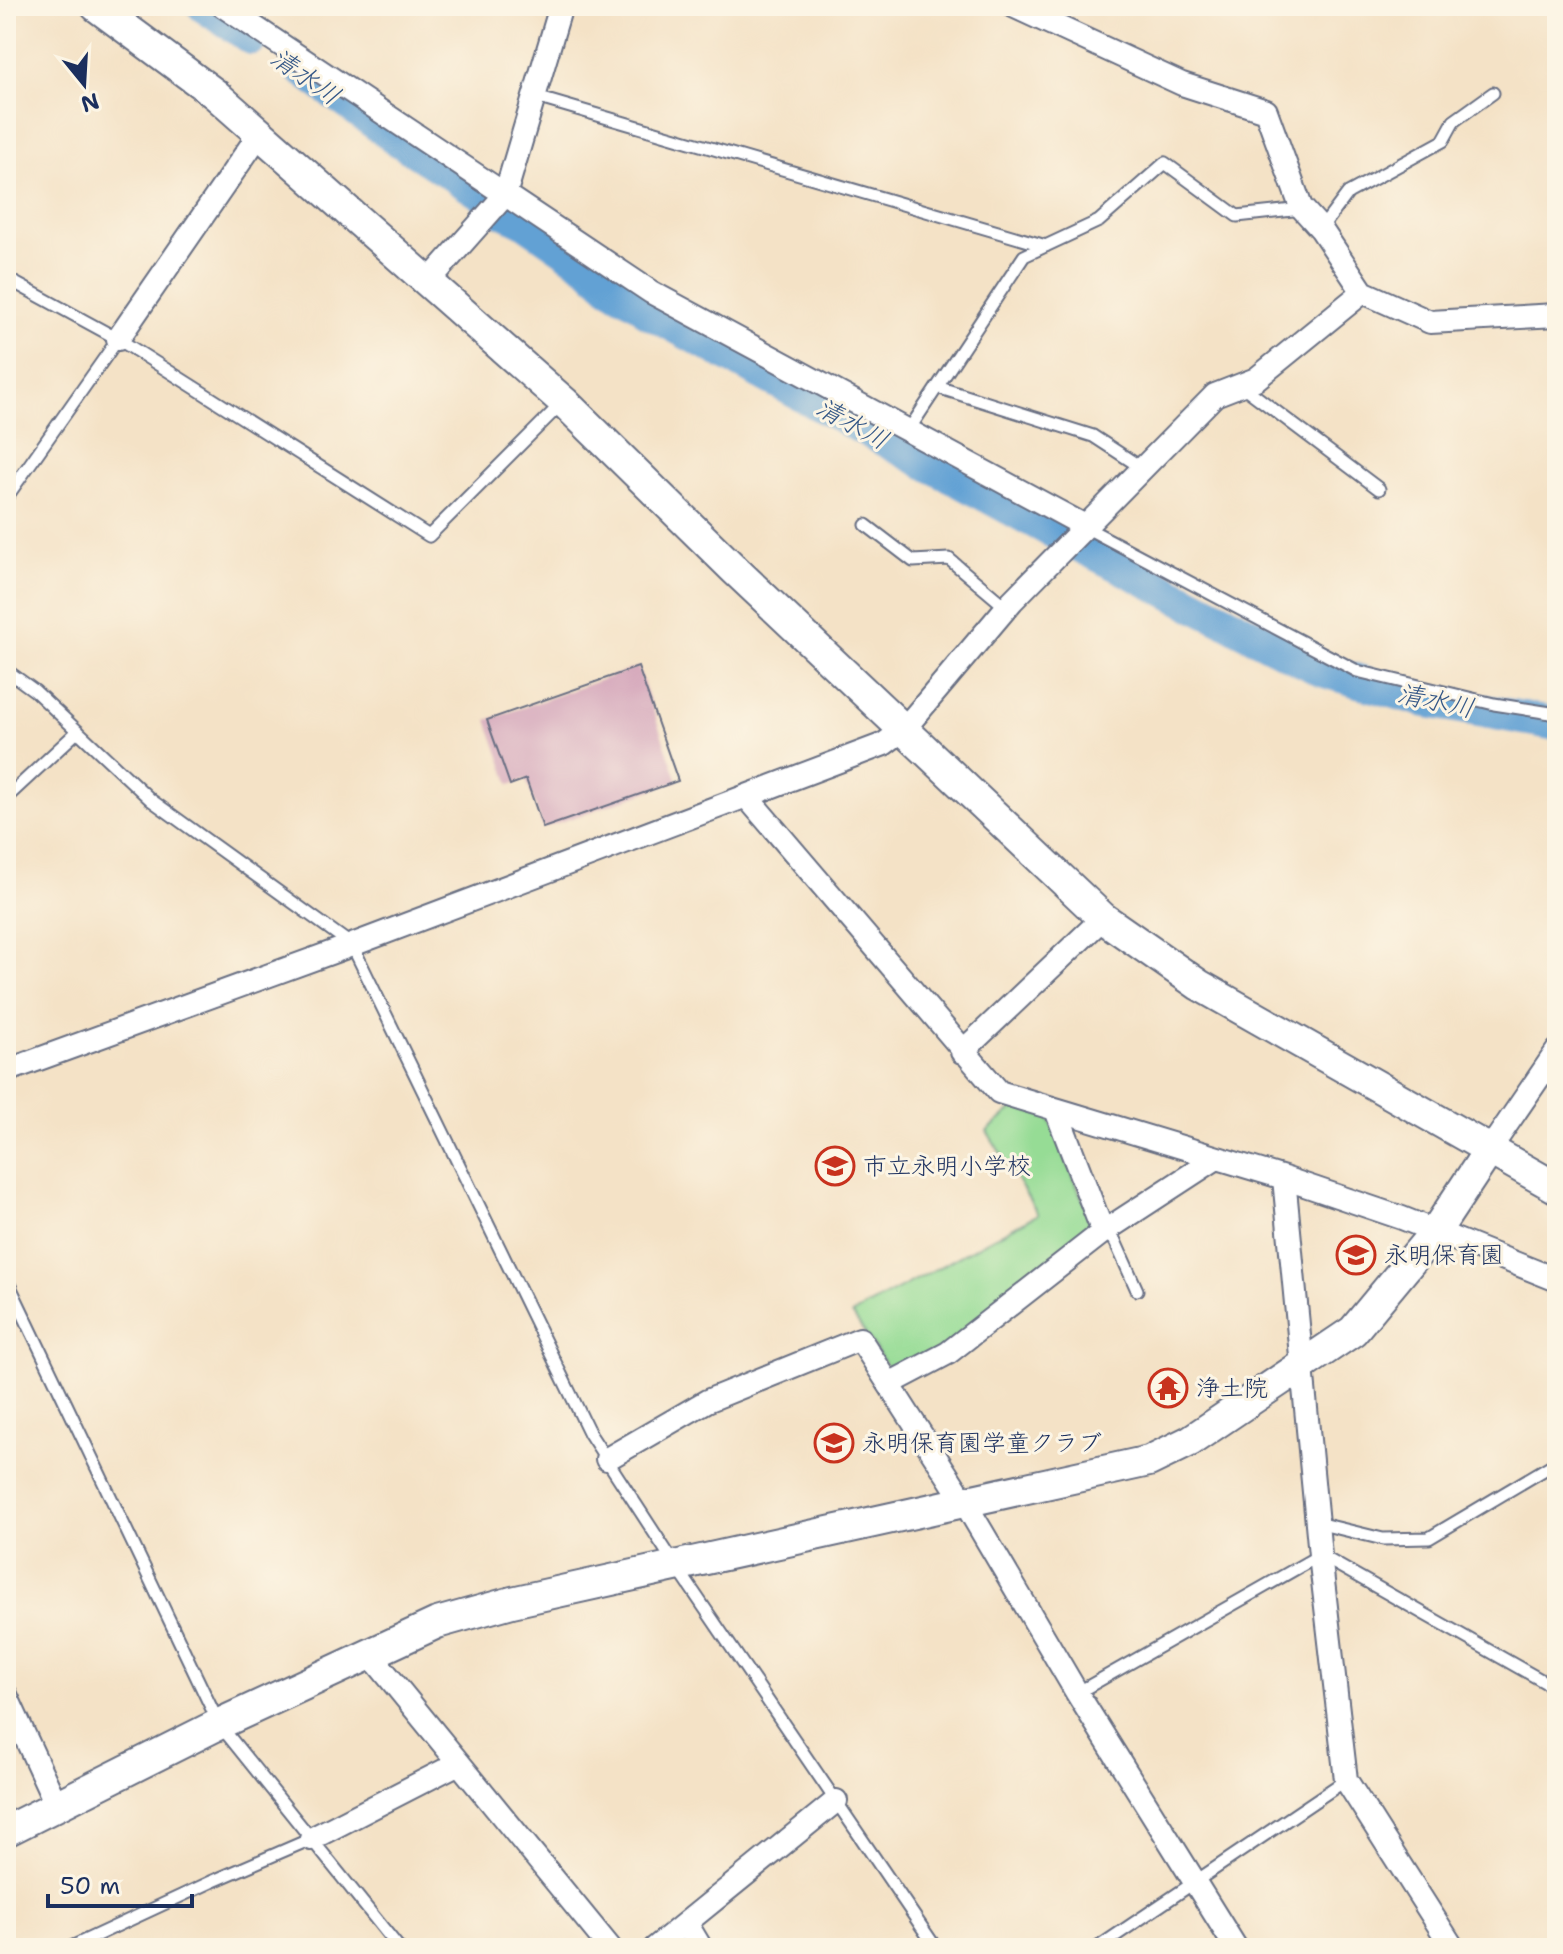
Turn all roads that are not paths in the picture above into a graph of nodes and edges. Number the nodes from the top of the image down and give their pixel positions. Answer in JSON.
{"nodes":[{"id":1,"x":96,"y":6,"type":"edge"},
{"id":2,"x":223,"y":6,"type":"edge"},
{"id":3,"x":561,"y":6,"type":"edge"},
{"id":4,"x":1013,"y":6,"type":"edge"},
{"id":5,"x":1493,"y":93,"type":"dead end"},
{"id":6,"x":536,"y":97,"type":"junction"},
{"id":7,"x":260,"y":133,"type":"junction"},
{"id":8,"x":505,"y":195,"type":"junction"},
{"id":9,"x":1303,"y":209,"type":"junction"},
{"id":10,"x":1321,"y":229,"type":"junction"},
{"id":11,"x":1046,"y":246,"type":"junction"},
{"id":12,"x":6,"y":278,"type":"edge"},
{"id":13,"x":428,"y":282,"type":"junction"},
{"id":14,"x":1363,"y":292,"type":"junction"},
{"id":15,"x":1557,"y":315,"type":"edge"},
{"id":16,"x":118,"y":339,"type":"junction"},
{"id":17,"x":1240,"y":385,"type":"junction"},
{"id":18,"x":937,"y":387,"type":"junction"},
{"id":19,"x":564,"y":402,"type":"junction"},
{"id":20,"x":908,"y":431,"type":"junction"},
{"id":21,"x":1142,"y":468,"type":"junction"},
{"id":22,"x":1379,"y":489,"type":"dead end"},
{"id":23,"x":6,"y":498,"type":"edge"},
{"id":24,"x":866,"y":525,"type":"dead end"},
{"id":25,"x":1085,"y":526,"type":"junction"},
{"id":26,"x":1007,"y":608,"type":"junction"},
{"id":27,"x":6,"y":670,"type":"edge"},
{"id":28,"x":1557,"y":714,"type":"edge"},
{"id":29,"x":904,"y":729,"type":"junction"},
{"id":30,"x":78,"y":731,"type":"junction"},
{"id":31,"x":746,"y":796,"type":"junction"},
{"id":32,"x":6,"y":798,"type":"edge"},
{"id":33,"x":1103,"y":918,"type":"junction"},
{"id":34,"x":352,"y":945,"type":"junction"},
{"id":35,"x":1557,"y":1051,"type":"edge"},
{"id":36,"x":962,"y":1052,"type":"junction"},
{"id":37,"x":6,"y":1071,"type":"edge"},
{"id":38,"x":1056,"y":1110,"type":"junction"},
{"id":39,"x":1490,"y":1149,"type":"junction"},
{"id":40,"x":1215,"y":1159,"type":"junction"},
{"id":41,"x":1284,"y":1178,"type":"junction"},
{"id":42,"x":1557,"y":1188,"type":"edge"},
{"id":43,"x":1103,"y":1232,"type":"junction"},
{"id":44,"x":1435,"y":1232,"type":"junction"},
{"id":45,"x":6,"y":1278,"type":"edge"},
{"id":46,"x":1557,"y":1280,"type":"edge"},
{"id":47,"x":1137,"y":1290,"type":"dead end"},
{"id":48,"x":1301,"y":1365,"type":"junction"},
{"id":49,"x":889,"y":1384,"type":"junction"},
{"id":50,"x":607,"y":1459,"type":"junction"},
{"id":51,"x":1557,"y":1462,"type":"edge"},
{"id":52,"x":965,"y":1503,"type":"junction"},
{"id":53,"x":1317,"y":1523,"type":"junction"},
{"id":54,"x":1320,"y":1555,"type":"junction"},
{"id":55,"x":676,"y":1566,"type":"junction"},
{"id":56,"x":370,"y":1654,"type":"junction"},
{"id":57,"x":1557,"y":1689,"type":"edge"},
{"id":58,"x":1077,"y":1693,"type":"junction"},
{"id":59,"x":6,"y":1695,"type":"edge"},
{"id":60,"x":219,"y":1724,"type":"junction"},
{"id":61,"x":459,"y":1763,"type":"junction"},
{"id":62,"x":1346,"y":1780,"type":"junction"},
{"id":63,"x":836,"y":1801,"type":"junction"},
{"id":64,"x":56,"y":1804,"type":"junction"},
{"id":65,"x":6,"y":1831,"type":"edge"},
{"id":66,"x":311,"y":1839,"type":"junction"},
{"id":67,"x":1196,"y":1883,"type":"junction"},
{"id":68,"x":686,"y":1923,"type":"junction"},
{"id":69,"x":69,"y":1948,"type":"edge"},
{"id":70,"x":399,"y":1948,"type":"edge"},
{"id":71,"x":610,"y":1948,"type":"edge"},
{"id":72,"x":655,"y":1948,"type":"edge"},
{"id":73,"x":701,"y":1948,"type":"edge"},
{"id":74,"x":936,"y":1948,"type":"edge"},
{"id":75,"x":1097,"y":1948,"type":"edge"},
{"id":76,"x":1236,"y":1948,"type":"edge"},
{"id":77,"x":1453,"y":1948,"type":"edge"}],
"edges":[{"from":1,"to":7,"type":"street"},
{"from":2,"to":8,"type":"street"},
{"from":3,"to":6,"type":"street"},
{"from":4,"to":9,"type":"street"},
{"from":5,"to":10,"type":"lane"},
{"from":6,"to":8,"type":"street"},
{"from":6,"to":11,"type":"lane"},
{"from":7,"to":13,"type":"street"},
{"from":7,"to":16,"type":"street"},
{"from":8,"to":13,"type":"street"},
{"from":8,"to":20,"type":"street"},
{"from":9,"to":10,"type":"street"},
{"from":9,"to":11,"type":"lane"},
{"from":10,"to":14,"type":"street"},
{"from":11,"to":18,"type":"lane"},
{"from":12,"to":16,"type":"lane"},
{"from":13,"to":19,"type":"street"},
{"from":14,"to":15,"type":"street"},
{"from":14,"to":17,"type":"street"},
{"from":16,"to":19,"type":"lane"},
{"from":16,"to":23,"type":"lane"},
{"from":17,"to":21,"type":"street"},
{"from":17,"to":22,"type":"lane"},
{"from":18,"to":20,"type":"lane"},
{"from":18,"to":21,"type":"lane"},
{"from":19,"to":29,"type":"street"},
{"from":20,"to":25,"type":"street"},
{"from":21,"to":25,"type":"street"},
{"from":24,"to":26,"type":"lane"},
{"from":25,"to":26,"type":"street"},
{"from":25,"to":28,"type":"lane"},
{"from":26,"to":29,"type":"street"},
{"from":27,"to":30,"type":"lane"},
{"from":29,"to":31,"type":"street"},
{"from":29,"to":33,"type":"street"},
{"from":30,"to":32,"type":"lane"},
{"from":30,"to":34,"type":"lane"},
{"from":31,"to":34,"type":"street"},
{"from":31,"to":36,"type":"street"},
{"from":33,"to":36,"type":"street"},
{"from":33,"to":39,"type":"street"},
{"from":34,"to":37,"type":"street"},
{"from":34,"to":50,"type":"lane"},
{"from":35,"to":39,"type":"street"},
{"from":36,"to":38,"type":"street"},
{"from":38,"to":40,"type":"street"},
{"from":38,"to":43,"type":"street"},
{"from":39,"to":42,"type":"street"},
{"from":39,"to":44,"type":"street"},
{"from":40,"to":41,"type":"street"},
{"from":40,"to":43,"type":"street"},
{"from":41,"to":44,"type":"street"},
{"from":41,"to":48,"type":"street"},
{"from":43,"to":47,"type":"lane"},
{"from":43,"to":49,"type":"street"},
{"from":44,"to":46,"type":"street"},
{"from":44,"to":48,"type":"street"},
{"from":45,"to":60,"type":"lane"},
{"from":48,"to":52,"type":"street"},
{"from":48,"to":53,"type":"street"},
{"from":49,"to":50,"type":"street"},
{"from":49,"to":52,"type":"street"},
{"from":50,"to":55,"type":"lane"},
{"from":51,"to":53,"type":"lane"},
{"from":52,"to":55,"type":"street"},
{"from":52,"to":58,"type":"street"},
{"from":53,"to":54,"type":"street"},
{"from":54,"to":57,"type":"lane"},
{"from":54,"to":58,"type":"lane"},
{"from":54,"to":62,"type":"street"},
{"from":55,"to":56,"type":"street"},
{"from":55,"to":63,"type":"lane"},
{"from":56,"to":60,"type":"street"},
{"from":56,"to":61,"type":"street"},
{"from":58,"to":67,"type":"street"},
{"from":59,"to":64,"type":"street"},
{"from":60,"to":64,"type":"street"},
{"from":60,"to":66,"type":"lane"},
{"from":61,"to":66,"type":"street"},
{"from":61,"to":71,"type":"street"},
{"from":62,"to":67,"type":"lane"},
{"from":62,"to":77,"type":"street"},
{"from":63,"to":68,"type":"street"},
{"from":63,"to":74,"type":"lane"},
{"from":64,"to":65,"type":"street"},
{"from":66,"to":69,"type":"lane"},
{"from":66,"to":70,"type":"lane"},
{"from":67,"to":75,"type":"lane"},
{"from":67,"to":76,"type":"street"},
{"from":68,"to":72,"type":"street"},
{"from":68,"to":73,"type":"street"}]}
